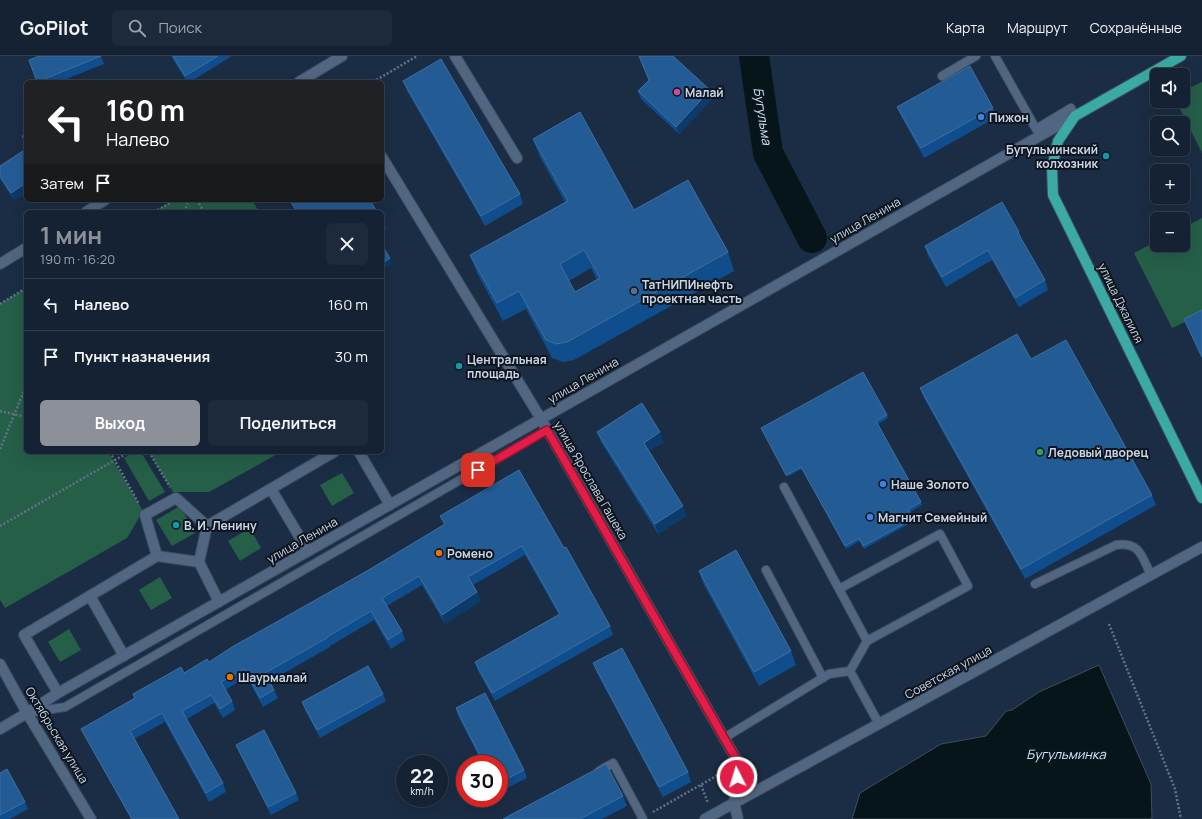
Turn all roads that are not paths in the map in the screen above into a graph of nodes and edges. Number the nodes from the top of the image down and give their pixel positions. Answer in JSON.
{"nodes":[{"id":1,"x":342,"y":56,"type":"edge"},
{"id":2,"x":455,"y":56,"type":"edge"},
{"id":3,"x":976,"y":56,"type":"edge"},
{"id":4,"x":995,"y":56,"type":"edge"},
{"id":5,"x":1181,"y":56,"type":"edge"},
{"id":6,"x":942,"y":76,"type":"dead end"},
{"id":7,"x":303,"y":80,"type":"edge"},
{"id":8,"x":1075,"y":116,"type":"junction"},
{"id":9,"x":517,"y":158,"type":"dead end"},
{"id":10,"x":384,"y":160,"type":"edge"},
{"id":11,"x":102,"y":202,"type":"edge"},
{"id":12,"x":89,"y":210,"type":"edge"},
{"id":13,"x":24,"y":249,"type":"edge"},
{"id":14,"x":0,"y":264,"type":"edge"},
{"id":15,"x":541,"y":419,"type":"junction"},
{"id":16,"x":547,"y":430,"type":"junction"},
{"id":17,"x":331,"y":454,"type":"edge"},
{"id":18,"x":360,"y":454,"type":"edge"},
{"id":19,"x":784,"y":487,"type":"dead end"},
{"id":20,"x":271,"y":489,"type":"junction"},
{"id":21,"x":1202,"y":498,"type":"edge"},
{"id":22,"x":390,"y":505,"type":"junction"},
{"id":23,"x":207,"y":526,"type":"junction"},
{"id":24,"x":1202,"y":547,"type":"edge"},
{"id":25,"x":308,"y":551,"type":"junction"},
{"id":26,"x":157,"y":556,"type":"junction"},
{"id":27,"x":199,"y":562,"type":"junction"},
{"id":28,"x":766,"y":570,"type":"dead end"},
{"id":29,"x":1151,"y":575,"type":"junction"},
{"id":30,"x":1035,"y":584,"type":"dead end"},
{"id":31,"x":839,"y":589,"type":"junction"},
{"id":32,"x":90,"y":596,"type":"junction"},
{"id":33,"x":219,"y":602,"type":"junction"},
{"id":34,"x":867,"y":641,"type":"junction"},
{"id":35,"x":124,"y":656,"type":"junction"},
{"id":36,"x":0,"y":664,"type":"edge"},
{"id":37,"x":850,"y":671,"type":"junction"},
{"id":38,"x":823,"y":678,"type":"junction"},
{"id":39,"x":58,"y":693,"type":"junction"},
{"id":40,"x":28,"y":713,"type":"junction"},
{"id":41,"x":879,"y":724,"type":"junction"},
{"id":42,"x":0,"y":729,"type":"edge"},
{"id":43,"x":724,"y":738,"type":"junction"},
{"id":44,"x":592,"y":774,"type":"edge"},
{"id":45,"x":734,"y":803,"type":"junction"},
{"id":46,"x":642,"y":818,"type":"edge"},
{"id":47,"x":92,"y":819,"type":"edge"},
{"id":48,"x":705,"y":819,"type":"edge"},
{"id":49,"x":738,"y":819,"type":"edge"}],
"edges":[{"from":1,"to":7,"type":"street"},
{"from":2,"to":9,"type":"street"},
{"from":3,"to":6,"type":"lane"},
{"from":4,"to":8,"type":"lane"},
{"from":5,"to":8,"type":"main road","name":"улица Ленина"},
{"from":8,"to":15,"type":"street","name":"улица Ленина"},
{"from":8,"to":21,"type":"main road","name":"улица Джалиля"},
{"from":10,"to":15,"type":"street","name":"улица Ярослава Гашека"},
{"from":11,"to":12,"type":"street"},
{"from":13,"to":14,"type":"street"},
{"from":15,"to":16,"type":"street","name":"улица Ярослава Гашека"},
{"from":15,"to":22,"type":"street","name":"улица Ленина"},
{"from":16,"to":40,"type":"lane"},
{"from":16,"to":43,"type":"street","name":"улица Ярослава Гашека"},
{"from":17,"to":20,"type":"street"},
{"from":18,"to":22,"type":"street"},
{"from":19,"to":31,"type":"lane"},
{"from":20,"to":23,"type":"street"},
{"from":20,"to":25,"type":"street"},
{"from":22,"to":25,"type":"street","name":"улица Ленина"},
{"from":23,"to":26,"type":"street"},
{"from":23,"to":27,"type":"street"},
{"from":24,"to":29,"type":"street","name":"Советская улица"},
{"from":25,"to":33,"type":"street","name":"улица Ленина"},
{"from":26,"to":27,"type":"street"},
{"from":26,"to":32,"type":"street"},
{"from":27,"to":33,"type":"street"},
{"from":28,"to":38,"type":"lane"},
{"from":29,"to":30,"type":"lane"},
{"from":29,"to":41,"type":"street","name":"Советская улица"},
{"from":31,"to":34,"type":"lane"},
{"from":31,"to":34,"type":"lane"},
{"from":32,"to":35,"type":"street"},
{"from":32,"to":39,"type":"street"},
{"from":33,"to":35,"type":"street","name":"улица Ленина"},
{"from":34,"to":37,"type":"lane"},
{"from":35,"to":39,"type":"street","name":"улица Ленина"},
{"from":36,"to":40,"type":"street","name":"Октябрьская улица"},
{"from":37,"to":38,"type":"lane"},
{"from":37,"to":41,"type":"lane"},
{"from":38,"to":43,"type":"lane"},
{"from":39,"to":40,"type":"street","name":"улица Ленина"},
{"from":40,"to":42,"type":"street","name":"улица Ленина"},
{"from":40,"to":47,"type":"street","name":"Октябрьская улица"},
{"from":41,"to":45,"type":"street","name":"Советская улица"},
{"from":43,"to":45,"type":"street","name":"улица Ярослава Гашека"},
{"from":44,"to":46,"type":"lane"},
{"from":45,"to":48,"type":"street","name":"Советская улица"},
{"from":45,"to":49,"type":"street"}]}
